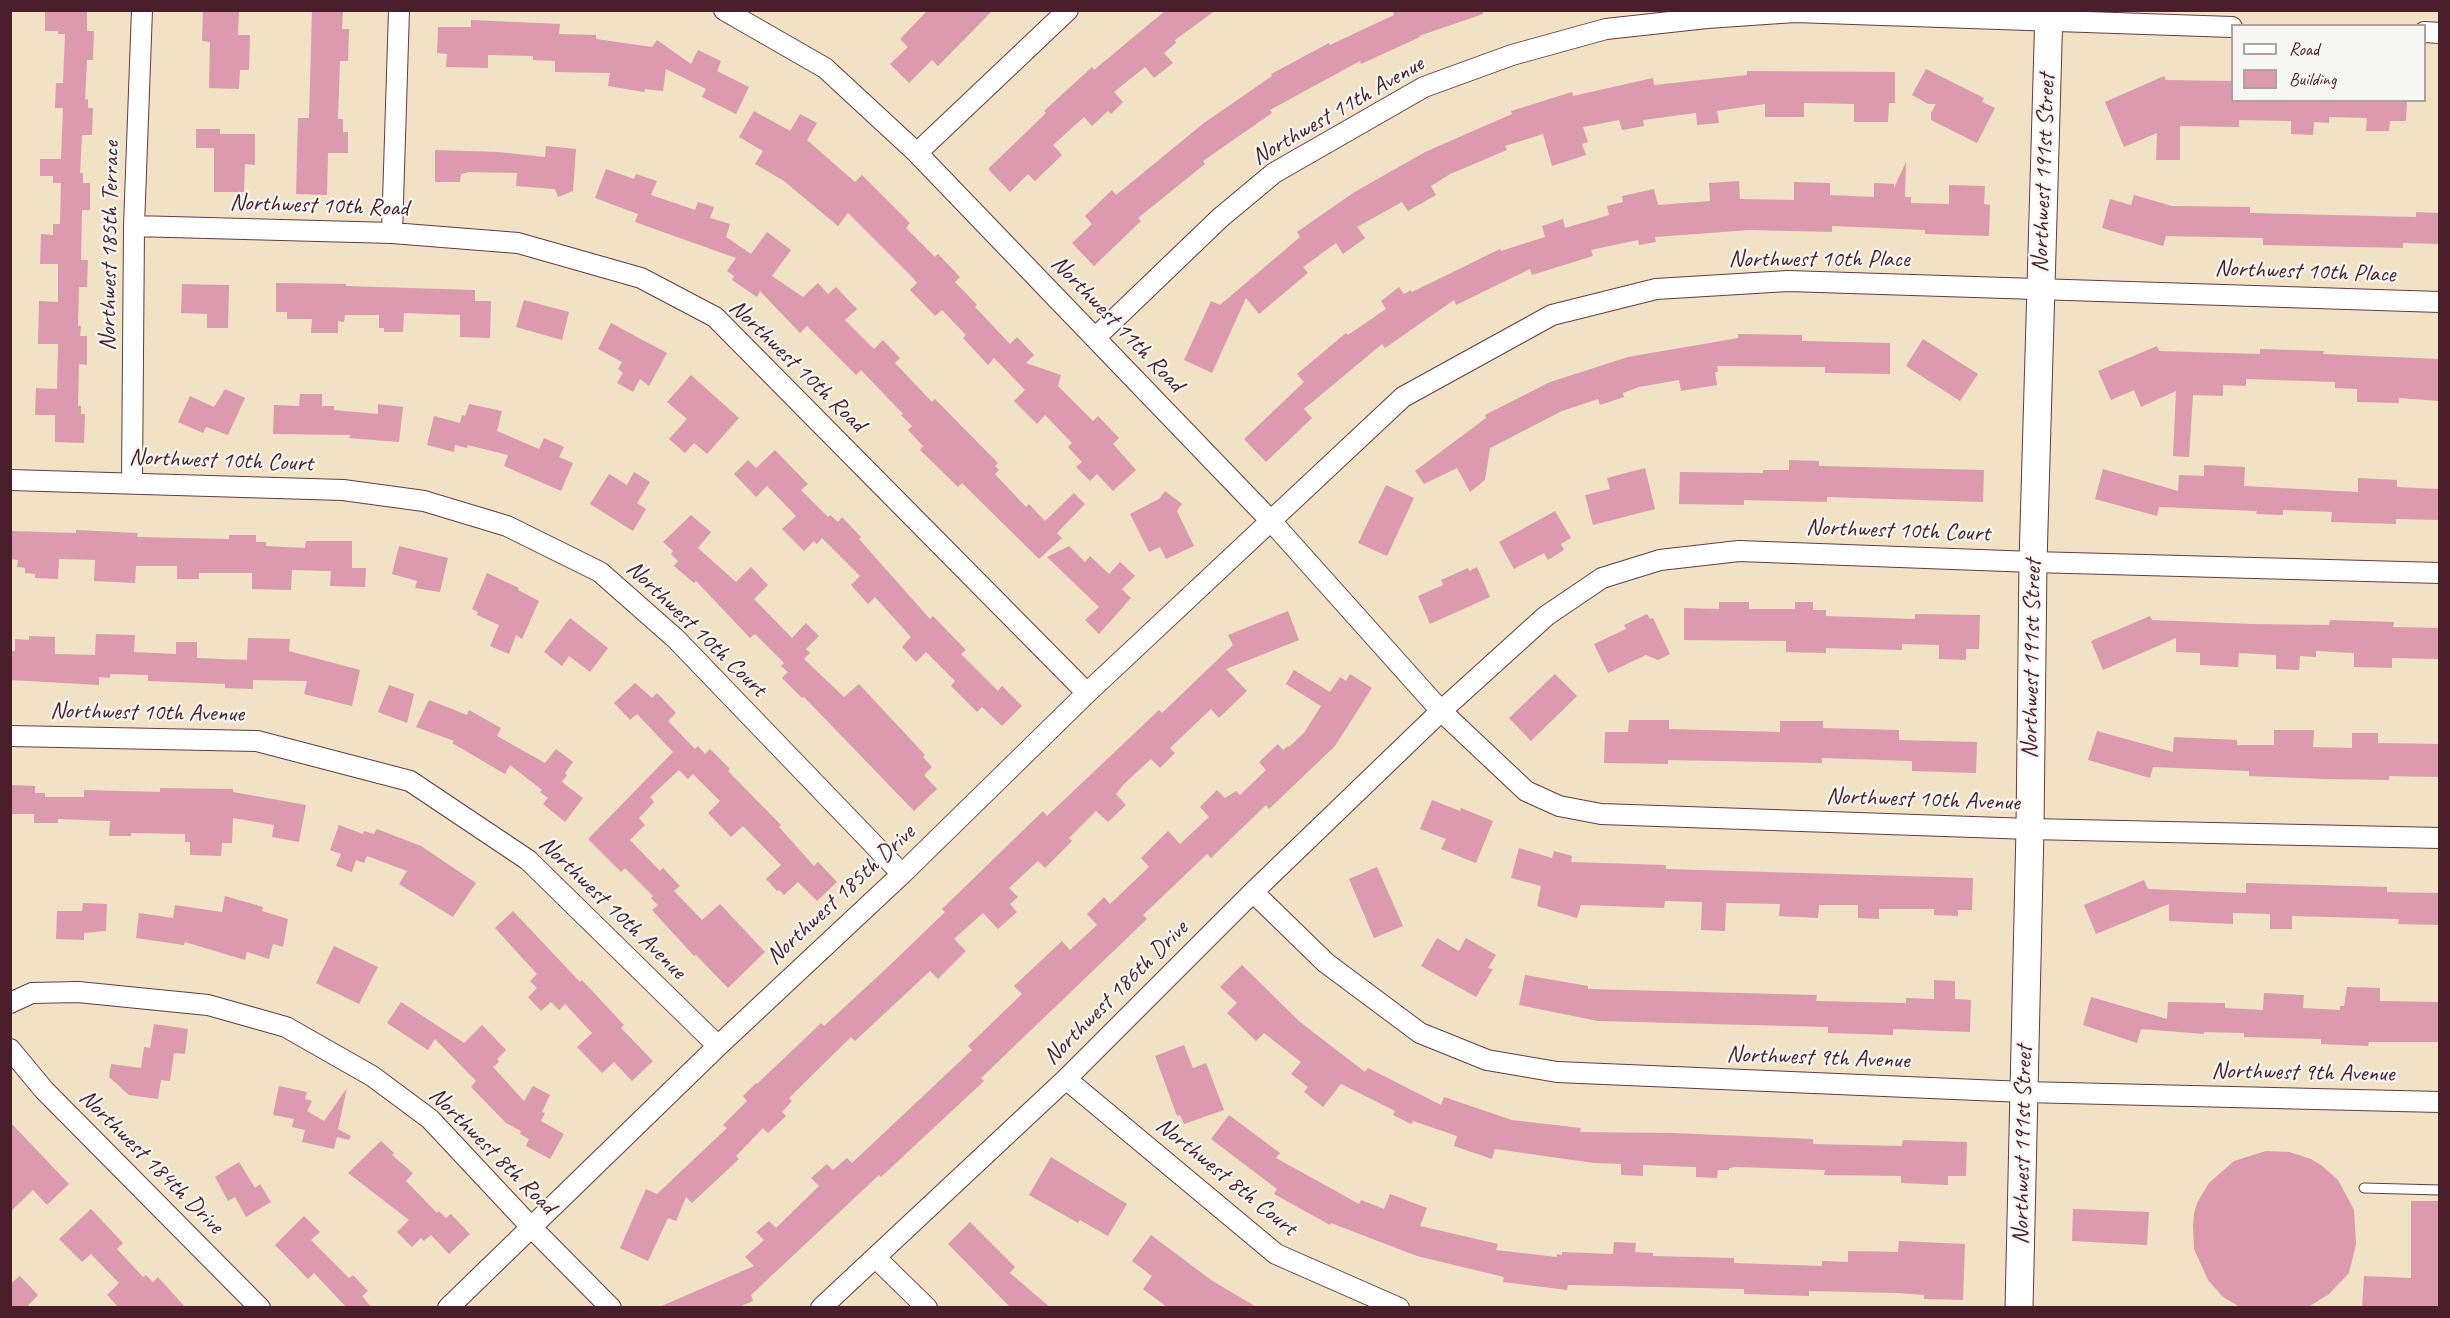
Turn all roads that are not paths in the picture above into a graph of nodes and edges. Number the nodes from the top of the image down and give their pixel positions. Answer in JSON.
{"nodes":[{"id":1,"x":142,"y":10,"type":"edge"},
{"id":2,"x":399,"y":10,"type":"edge"},
{"id":3,"x":724,"y":10,"type":"edge"},
{"id":4,"x":1068,"y":10,"type":"edge"},
{"id":5,"x":2049,"y":16,"type":"edge"},
{"id":6,"x":2231,"y":27,"type":"edge"},
{"id":7,"x":917,"y":153,"type":"junction"},
{"id":8,"x":134,"y":226,"type":"junction"},
{"id":9,"x":392,"y":233,"type":"junction"},
{"id":10,"x":2040,"y":290,"type":"junction"},
{"id":11,"x":2439,"y":302,"type":"edge"},
{"id":12,"x":1095,"y":338,"type":"junction"},
{"id":13,"x":10,"y":480,"type":"edge"},
{"id":14,"x":132,"y":483,"type":"junction"},
{"id":15,"x":1271,"y":521,"type":"junction"},
{"id":16,"x":2033,"y":562,"type":"junction"},
{"id":17,"x":2439,"y":573,"type":"edge"},
{"id":18,"x":1087,"y":693,"type":"junction"},
{"id":19,"x":1441,"y":711,"type":"junction"},
{"id":20,"x":10,"y":736,"type":"edge"},
{"id":21,"x":2030,"y":829,"type":"junction"},
{"id":22,"x":2439,"y":838,"type":"edge"},
{"id":23,"x":902,"y":874,"type":"junction"},
{"id":24,"x":1253,"y":892,"type":"junction"},
{"id":25,"x":10,"y":1003,"type":"edge"},
{"id":26,"x":718,"y":1046,"type":"junction"},
{"id":27,"x":10,"y":1049,"type":"edge"},
{"id":28,"x":1066,"y":1079,"type":"junction"},
{"id":29,"x":2024,"y":1092,"type":"junction"},
{"id":30,"x":2439,"y":1102,"type":"edge"},
{"id":31,"x":2364,"y":1188,"type":"dead end"},
{"id":32,"x":2439,"y":1190,"type":"edge"},
{"id":33,"x":532,"y":1228,"type":"junction"},
{"id":34,"x":876,"y":1258,"type":"junction"},
{"id":35,"x":260,"y":1308,"type":"edge"},
{"id":36,"x":448,"y":1308,"type":"edge"},
{"id":37,"x":611,"y":1308,"type":"edge"},
{"id":38,"x":821,"y":1308,"type":"edge"},
{"id":39,"x":927,"y":1308,"type":"edge"},
{"id":40,"x":1399,"y":1308,"type":"edge"},
{"id":41,"x":2019,"y":1308,"type":"edge"}],
"edges":[{"from":1,"to":8,"type":"street","name":"Northwest 185th Terrace"},
{"from":2,"to":9,"type":"street"},
{"from":3,"to":7,"type":"street","name":"Northwest 11th Road"},
{"from":4,"to":7,"type":"street"},
{"from":5,"to":6,"type":"street","name":"Northwest 11th Avenue"},
{"from":5,"to":10,"type":"street","name":"Northwest 191st Street"},
{"from":5,"to":12,"type":"street","name":"Northwest 11th Avenue"},
{"from":7,"to":12,"type":"street","name":"Northwest 11th Road"},
{"from":8,"to":9,"type":"street","name":"Northwest 10th Road"},
{"from":8,"to":14,"type":"street","name":"Northwest 185th Terrace"},
{"from":9,"to":18,"type":"street","name":"Northwest 10th Road"},
{"from":10,"to":11,"type":"street","name":"Northwest 10th Place"},
{"from":10,"to":15,"type":"street","name":"Northwest 10th Place"},
{"from":10,"to":16,"type":"street","name":"Northwest 191st Street"},
{"from":12,"to":15,"type":"street","name":"Northwest 11th Road"},
{"from":13,"to":14,"type":"street","name":"Northwest 10th Court"},
{"from":14,"to":23,"type":"street","name":"Northwest 10th Court"},
{"from":15,"to":18,"type":"street","name":"Northwest 185th Drive"},
{"from":15,"to":19,"type":"street","name":"Northwest 11th Road"},
{"from":16,"to":17,"type":"street","name":"Northwest 10th Court"},
{"from":16,"to":19,"type":"street","name":"Northwest 10th Court"},
{"from":16,"to":21,"type":"street","name":"Northwest 191st Street"},
{"from":18,"to":23,"type":"street","name":"Northwest 185th Drive"},
{"from":19,"to":21,"type":"street","name":"Northwest 10th Avenue"},
{"from":19,"to":24,"type":"street","name":"Northwest 186th Drive"},
{"from":20,"to":26,"type":"street","name":"Northwest 10th Avenue"},
{"from":21,"to":22,"type":"street","name":"Northwest 10th Avenue"},
{"from":21,"to":29,"type":"street","name":"Northwest 191st Street"},
{"from":23,"to":26,"type":"street","name":"Northwest 185th Drive"},
{"from":24,"to":28,"type":"street","name":"Northwest 186th Drive"},
{"from":24,"to":29,"type":"street","name":"Northwest 9th Avenue"},
{"from":25,"to":33,"type":"street","name":"Northwest 8th Road"},
{"from":26,"to":33,"type":"street","name":"Northwest 185th Drive"},
{"from":27,"to":35,"type":"street","name":"Northwest 184th Drive"},
{"from":28,"to":34,"type":"street","name":"Northwest 186th Drive"},
{"from":28,"to":40,"type":"street","name":"Northwest 8th Court"},
{"from":29,"to":30,"type":"street","name":"Northwest 9th Avenue"},
{"from":29,"to":41,"type":"street","name":"Northwest 191st Street"},
{"from":31,"to":32,"type":"lane"},
{"from":33,"to":36,"type":"street","name":"Northwest 185th Drive"},
{"from":33,"to":37,"type":"street","name":"Northwest 8th Road"},
{"from":34,"to":38,"type":"street","name":"Northwest 186th Drive"},
{"from":34,"to":39,"type":"street"}]}
